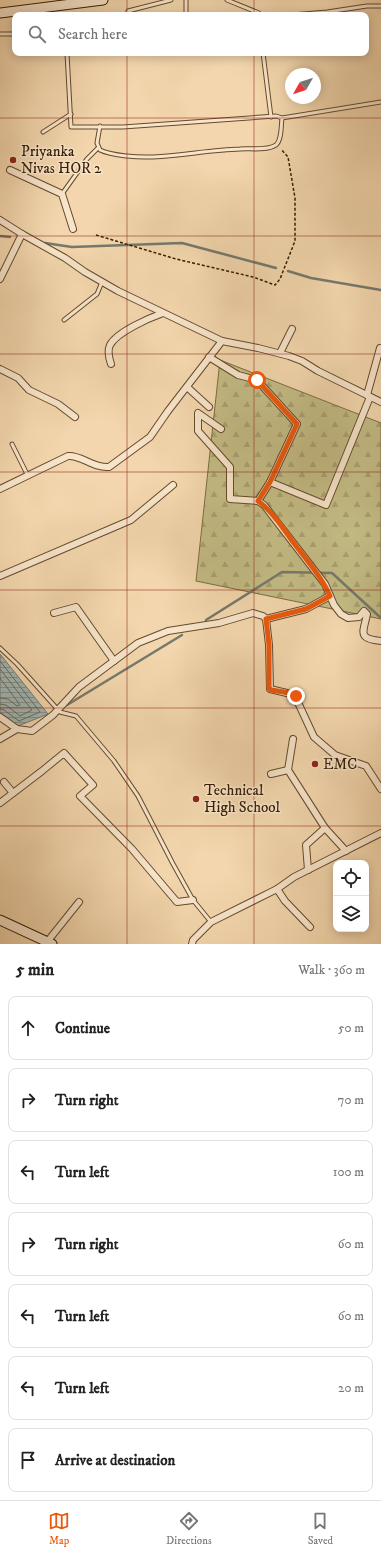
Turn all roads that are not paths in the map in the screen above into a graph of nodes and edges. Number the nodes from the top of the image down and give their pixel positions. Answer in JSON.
{"nodes":[{"id":1,"x":103,"y":0,"type":"edge"},
{"id":2,"x":171,"y":0,"type":"edge"},
{"id":3,"x":186,"y":0,"type":"edge"},
{"id":4,"x":227,"y":0,"type":"edge"},
{"id":5,"x":381,"y":6,"type":"edge"},
{"id":6,"x":128,"y":12,"type":"edge"},
{"id":7,"x":186,"y":12,"type":"edge"},
{"id":8,"x":256,"y":12,"type":"edge"},
{"id":9,"x":327,"y":12,"type":"edge"},
{"id":10,"x":0,"y":13,"type":"edge"},
{"id":11,"x":0,"y":34,"type":"edge"},
{"id":12,"x":12,"y":34,"type":"edge"},
{"id":13,"x":67,"y":56,"type":"edge"},
{"id":14,"x":263,"y":56,"type":"edge"},
{"id":15,"x":381,"y":102,"type":"edge"},
{"id":16,"x":71,"y":114,"type":"junction"},
{"id":17,"x":271,"y":117,"type":"junction"},
{"id":18,"x":282,"y":118,"type":"junction"},
{"id":19,"x":100,"y":126,"type":"junction"},
{"id":20,"x":43,"y":132,"type":"dead end"},
{"id":21,"x":98,"y":148,"type":"junction"},
{"id":22,"x":10,"y":170,"type":"dead end"},
{"id":23,"x":62,"y":194,"type":"junction"},
{"id":24,"x":0,"y":220,"type":"edge"},
{"id":25,"x":74,"y":229,"type":"dead end"},
{"id":26,"x":22,"y":234,"type":"junction"},
{"id":27,"x":2,"y":271,"type":"edge"},
{"id":28,"x":0,"y":279,"type":"edge"},
{"id":29,"x":102,"y":282,"type":"junction"},
{"id":30,"x":163,"y":313,"type":"junction"},
{"id":31,"x":64,"y":320,"type":"dead end"},
{"id":32,"x":292,"y":329,"type":"dead end"},
{"id":33,"x":222,"y":341,"type":"junction"},
{"id":34,"x":380,"y":348,"type":"edge"},
{"id":35,"x":280,"y":354,"type":"junction"},
{"id":36,"x":210,"y":357,"type":"junction"},
{"id":37,"x":111,"y":364,"type":"dead end"},
{"id":38,"x":0,"y":369,"type":"edge"},
{"id":39,"x":187,"y":387,"type":"junction"},
{"id":40,"x":368,"y":396,"type":"junction"},
{"id":41,"x":381,"y":402,"type":"edge"},
{"id":42,"x":209,"y":407,"type":"dead end"},
{"id":43,"x":74,"y":417,"type":"dead end"},
{"id":44,"x":221,"y":429,"type":"dead end"},
{"id":45,"x":12,"y":444,"type":"dead end"},
{"id":46,"x":28,"y":476,"type":"junction"},
{"id":47,"x":270,"y":482,"type":"junction"},
{"id":48,"x":173,"y":485,"type":"dead end"},
{"id":49,"x":0,"y":489,"type":"edge"},
{"id":50,"x":258,"y":501,"type":"junction"},
{"id":51,"x":0,"y":576,"type":"edge"},
{"id":52,"x":330,"y":596,"type":"junction"},
{"id":53,"x":54,"y":613,"type":"dead end"},
{"id":54,"x":266,"y":619,"type":"junction"},
{"id":55,"x":381,"y":641,"type":"edge"},
{"id":56,"x":0,"y":648,"type":"edge"},
{"id":57,"x":114,"y":661,"type":"junction"},
{"id":58,"x":58,"y":709,"type":"junction"},
{"id":59,"x":0,"y":717,"type":"edge"},
{"id":60,"x":17,"y":729,"type":"junction"},
{"id":61,"x":0,"y":740,"type":"edge"},
{"id":62,"x":293,"y":740,"type":"dead end"},
{"id":63,"x":288,"y":770,"type":"junction"},
{"id":64,"x":271,"y":774,"type":"dead end"},
{"id":65,"x":4,"y":782,"type":"dead end"},
{"id":66,"x":381,"y":789,"type":"edge"},
{"id":67,"x":13,"y":793,"type":"junction"},
{"id":68,"x":0,"y":803,"type":"edge"},
{"id":69,"x":325,"y":828,"type":"junction"},
{"id":70,"x":381,"y":833,"type":"edge"},
{"id":71,"x":346,"y":851,"type":"junction"},
{"id":72,"x":308,"y":870,"type":"junction"},
{"id":73,"x":277,"y":888,"type":"junction"},
{"id":74,"x":193,"y":900,"type":"junction"},
{"id":75,"x":79,"y":902,"type":"dead end"},
{"id":76,"x":0,"y":920,"type":"edge"},
{"id":77,"x":211,"y":922,"type":"junction"},
{"id":78,"x":310,"y":927,"type":"dead end"},
{"id":79,"x":50,"y":943,"type":"edge"},
{"id":80,"x":192,"y":944,"type":"edge"}],
"edges":[{"from":1,"to":10,"type":"main road"},
{"from":2,"to":6,"type":"lane"},
{"from":3,"to":7,"type":"lane"},
{"from":4,"to":8,"type":"lane"},
{"from":5,"to":9,"type":"lane"},
{"from":11,"to":12,"type":"lane"},
{"from":13,"to":16,"type":"lane"},
{"from":14,"to":17,"type":"lane"},
{"from":15,"to":18,"type":"lane"},
{"from":16,"to":19,"type":"lane"},
{"from":16,"to":20,"type":"lane"},
{"from":17,"to":18,"type":"lane"},
{"from":17,"to":19,"type":"lane"},
{"from":18,"to":21,"type":"lane"},
{"from":19,"to":21,"type":"lane"},
{"from":21,"to":23,"type":"lane"},
{"from":22,"to":23,"type":"street"},
{"from":23,"to":25,"type":"street"},
{"from":24,"to":26,"type":"street"},
{"from":26,"to":27,"type":"street"},
{"from":26,"to":29,"type":"street"},
{"from":27,"to":28,"type":"street"},
{"from":29,"to":30,"type":"street"},
{"from":29,"to":31,"type":"lane"},
{"from":30,"to":33,"type":"street"},
{"from":30,"to":37,"type":"street"},
{"from":32,"to":35,"type":"street"},
{"from":33,"to":35,"type":"street"},
{"from":33,"to":36,"type":"street"},
{"from":34,"to":40,"type":"street"},
{"from":35,"to":40,"type":"street"},
{"from":36,"to":39,"type":"street"},
{"from":36,"to":47,"type":"street"},
{"from":38,"to":43,"type":"street"},
{"from":39,"to":42,"type":"street"},
{"from":39,"to":46,"type":"street"},
{"from":40,"to":41,"type":"street"},
{"from":40,"to":47,"type":"street"},
{"from":44,"to":50,"type":"street"},
{"from":45,"to":46,"type":"lane"},
{"from":46,"to":49,"type":"street"},
{"from":47,"to":50,"type":"street"},
{"from":48,"to":51,"type":"street"},
{"from":50,"to":52,"type":"street"},
{"from":52,"to":54,"type":"street"},
{"from":52,"to":55,"type":"street"},
{"from":53,"to":57,"type":"street"},
{"from":54,"to":57,"type":"street"},
{"from":54,"to":66,"type":"street"},
{"from":56,"to":58,"type":"lane"},
{"from":57,"to":58,"type":"street"},
{"from":58,"to":60,"type":"street"},
{"from":58,"to":74,"type":"lane"},
{"from":59,"to":60,"type":"street"},
{"from":60,"to":61,"type":"street"},
{"from":62,"to":63,"type":"street"},
{"from":63,"to":64,"type":"street"},
{"from":63,"to":69,"type":"street"},
{"from":65,"to":67,"type":"street"},
{"from":67,"to":68,"type":"street"},
{"from":67,"to":74,"type":"street"},
{"from":69,"to":71,"type":"street"},
{"from":69,"to":72,"type":"street"},
{"from":70,"to":71,"type":"street"},
{"from":71,"to":72,"type":"street"},
{"from":72,"to":73,"type":"street"},
{"from":73,"to":77,"type":"street"},
{"from":73,"to":78,"type":"street"},
{"from":74,"to":77,"type":"lane"},
{"from":75,"to":79,"type":"street"},
{"from":76,"to":79,"type":"main road"},
{"from":77,"to":80,"type":"street"}]}
